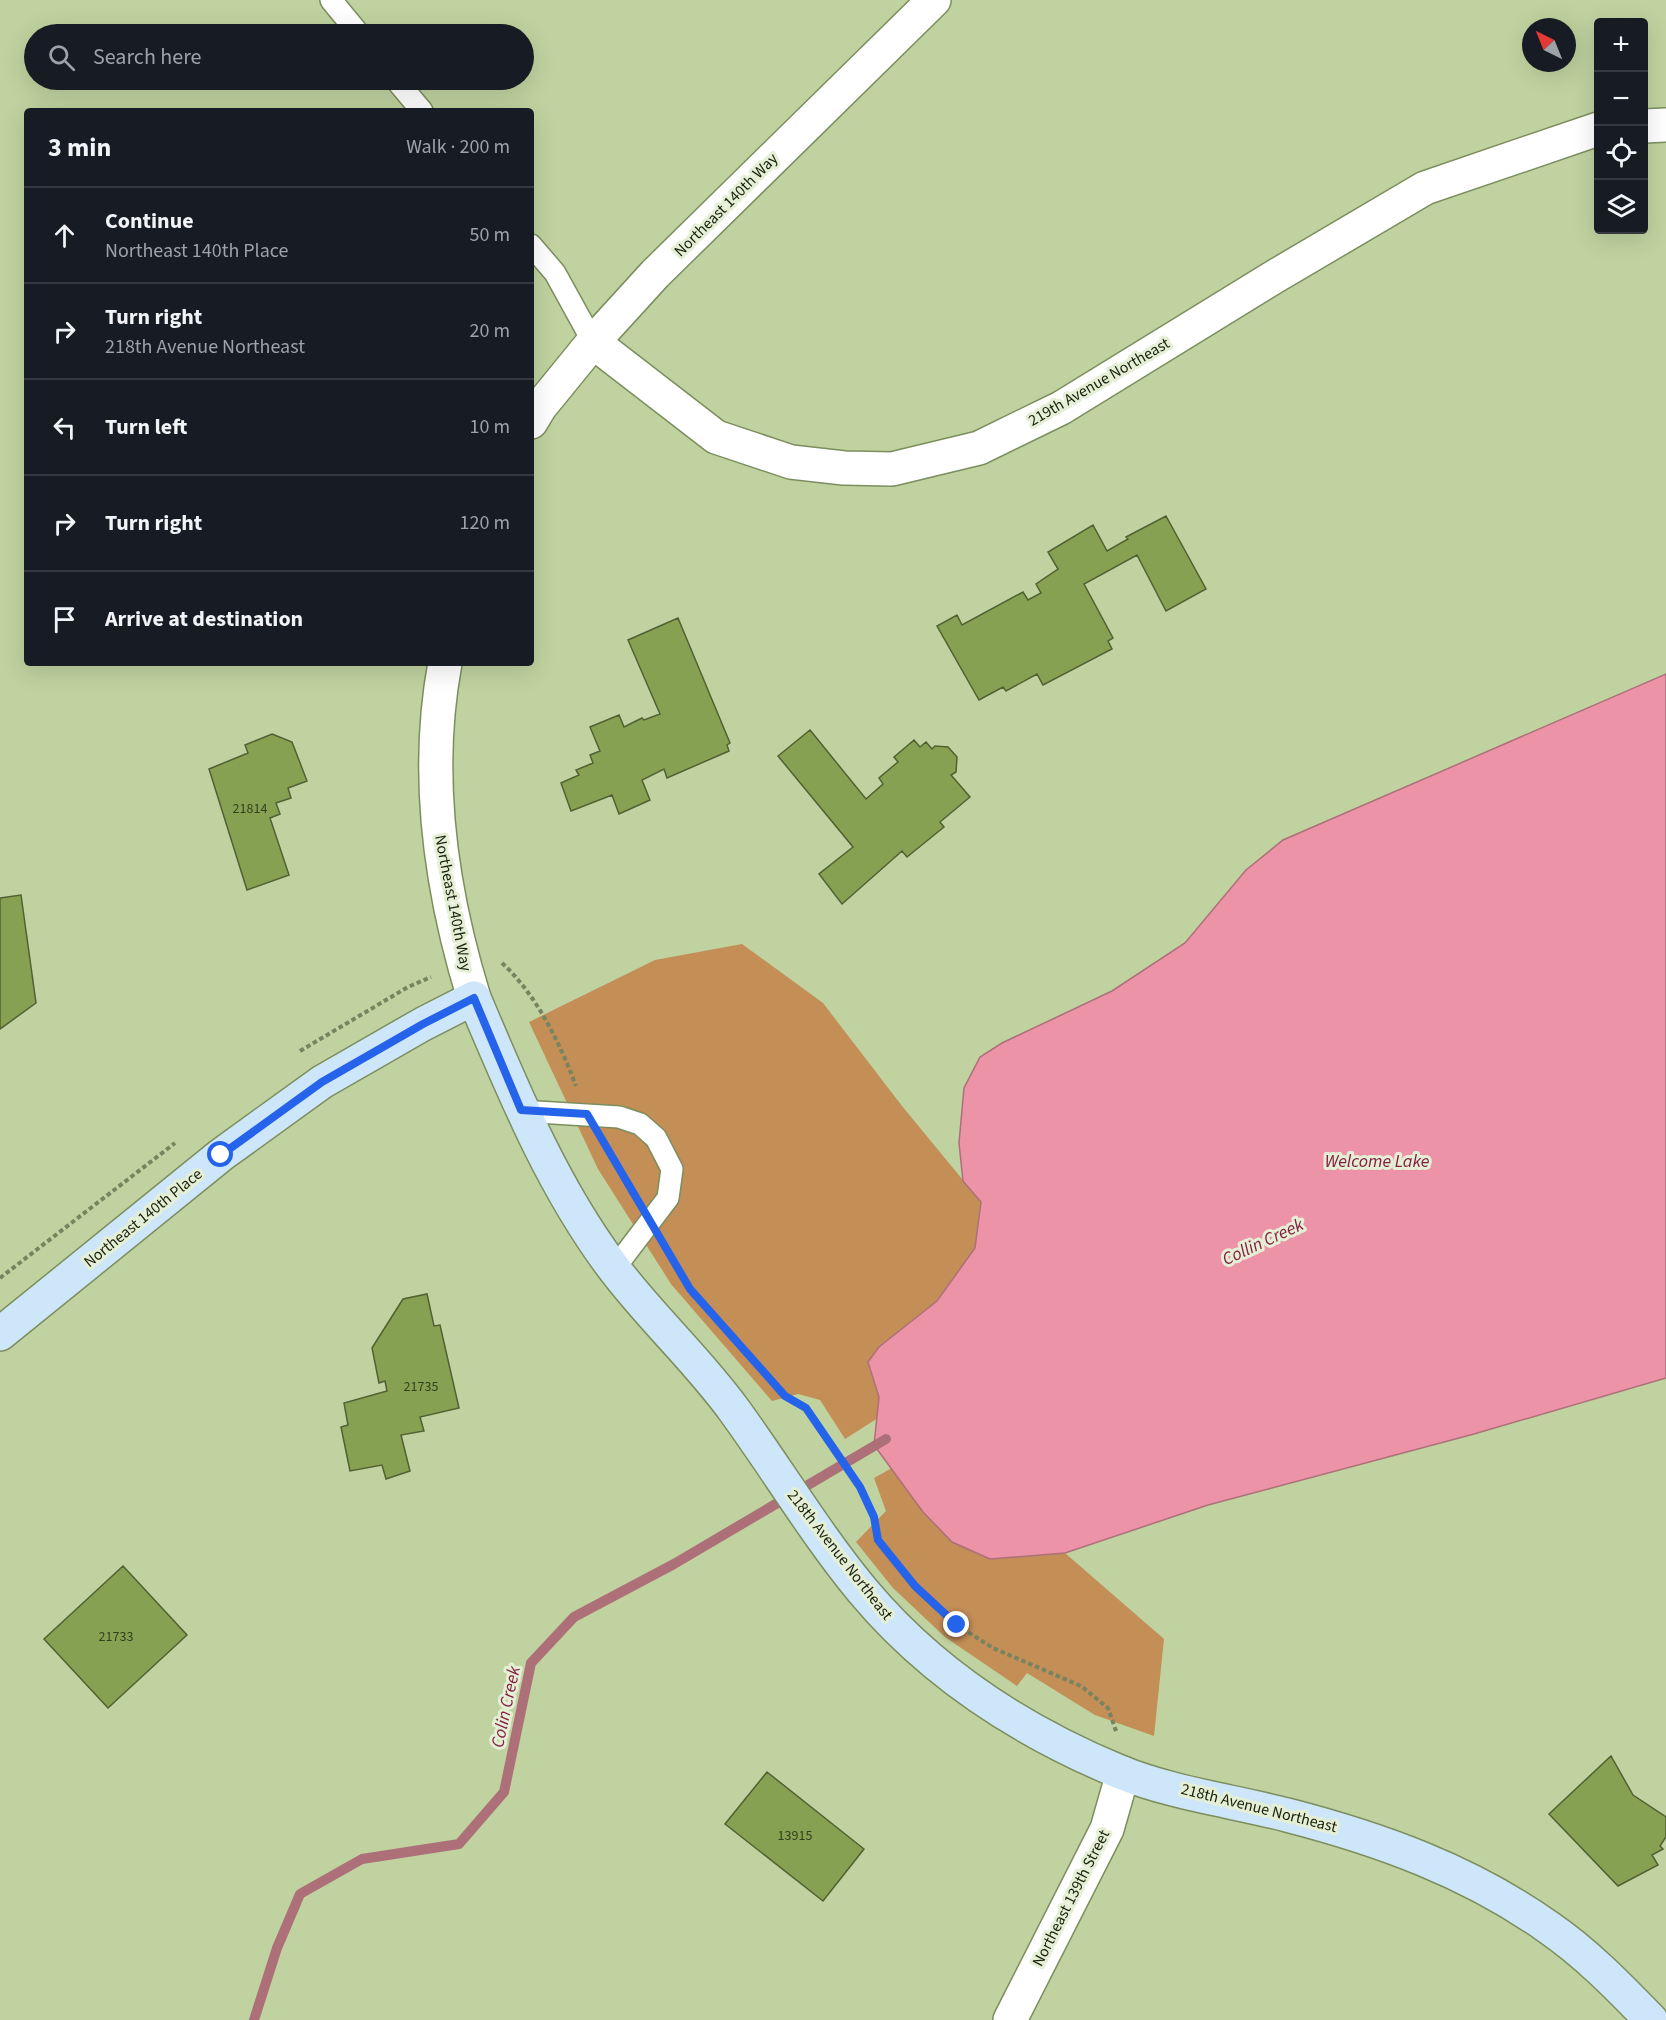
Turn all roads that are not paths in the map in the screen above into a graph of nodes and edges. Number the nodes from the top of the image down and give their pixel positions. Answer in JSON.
{"nodes":[{"id":1,"x":331,"y":0,"type":"edge"},
{"id":2,"x":934,"y":0,"type":"edge"},
{"id":3,"x":351,"y":24,"type":"edge"},
{"id":4,"x":404,"y":90,"type":"edge"},
{"id":5,"x":419,"y":108,"type":"edge"},
{"id":6,"x":1666,"y":125,"type":"edge"},
{"id":7,"x":1648,"y":126,"type":"edge"},
{"id":8,"x":1594,"y":131,"type":"edge"},
{"id":9,"x":534,"y":248,"type":"edge"},
{"id":10,"x":593,"y":342,"type":"junction"},
{"id":11,"x":534,"y":417,"type":"edge"},
{"id":12,"x":445,"y":666,"type":"edge"},
{"id":13,"x":474,"y":998,"type":"junction"},
{"id":14,"x":521,"y":1110,"type":"junction"},
{"id":15,"x":614,"y":1269,"type":"junction"},
{"id":16,"x":0,"y":1334,"type":"edge"},
{"id":17,"x":1123,"y":1773,"type":"junction"},
{"id":18,"x":1010,"y":2020,"type":"edge"},
{"id":19,"x":1651,"y":2020,"type":"edge"}],
"edges":[{"from":1,"to":3,"type":"lane"},
{"from":2,"to":10,"type":"street","name":"Northeast 140th Way"},
{"from":4,"to":5,"type":"lane"},
{"from":6,"to":7,"type":"street"},
{"from":8,"to":10,"type":"street","name":"219th Avenue Northeast"},
{"from":9,"to":10,"type":"lane"},
{"from":10,"to":11,"type":"street","name":"Northeast 140th Way"},
{"from":12,"to":13,"type":"street","name":"Northeast 140th Way"},
{"from":13,"to":14,"type":"street","name":"218th Avenue Northeast"},
{"from":13,"to":16,"type":"street","name":"Northeast 140th Place"},
{"from":14,"to":15,"type":"street","name":"218th Avenue Northeast"},
{"from":14,"to":15,"type":"lane"},
{"from":15,"to":17,"type":"street","name":"218th Avenue Northeast"},
{"from":17,"to":18,"type":"street","name":"Northeast 139th Street"},
{"from":17,"to":19,"type":"street","name":"218th Avenue Northeast"}]}
